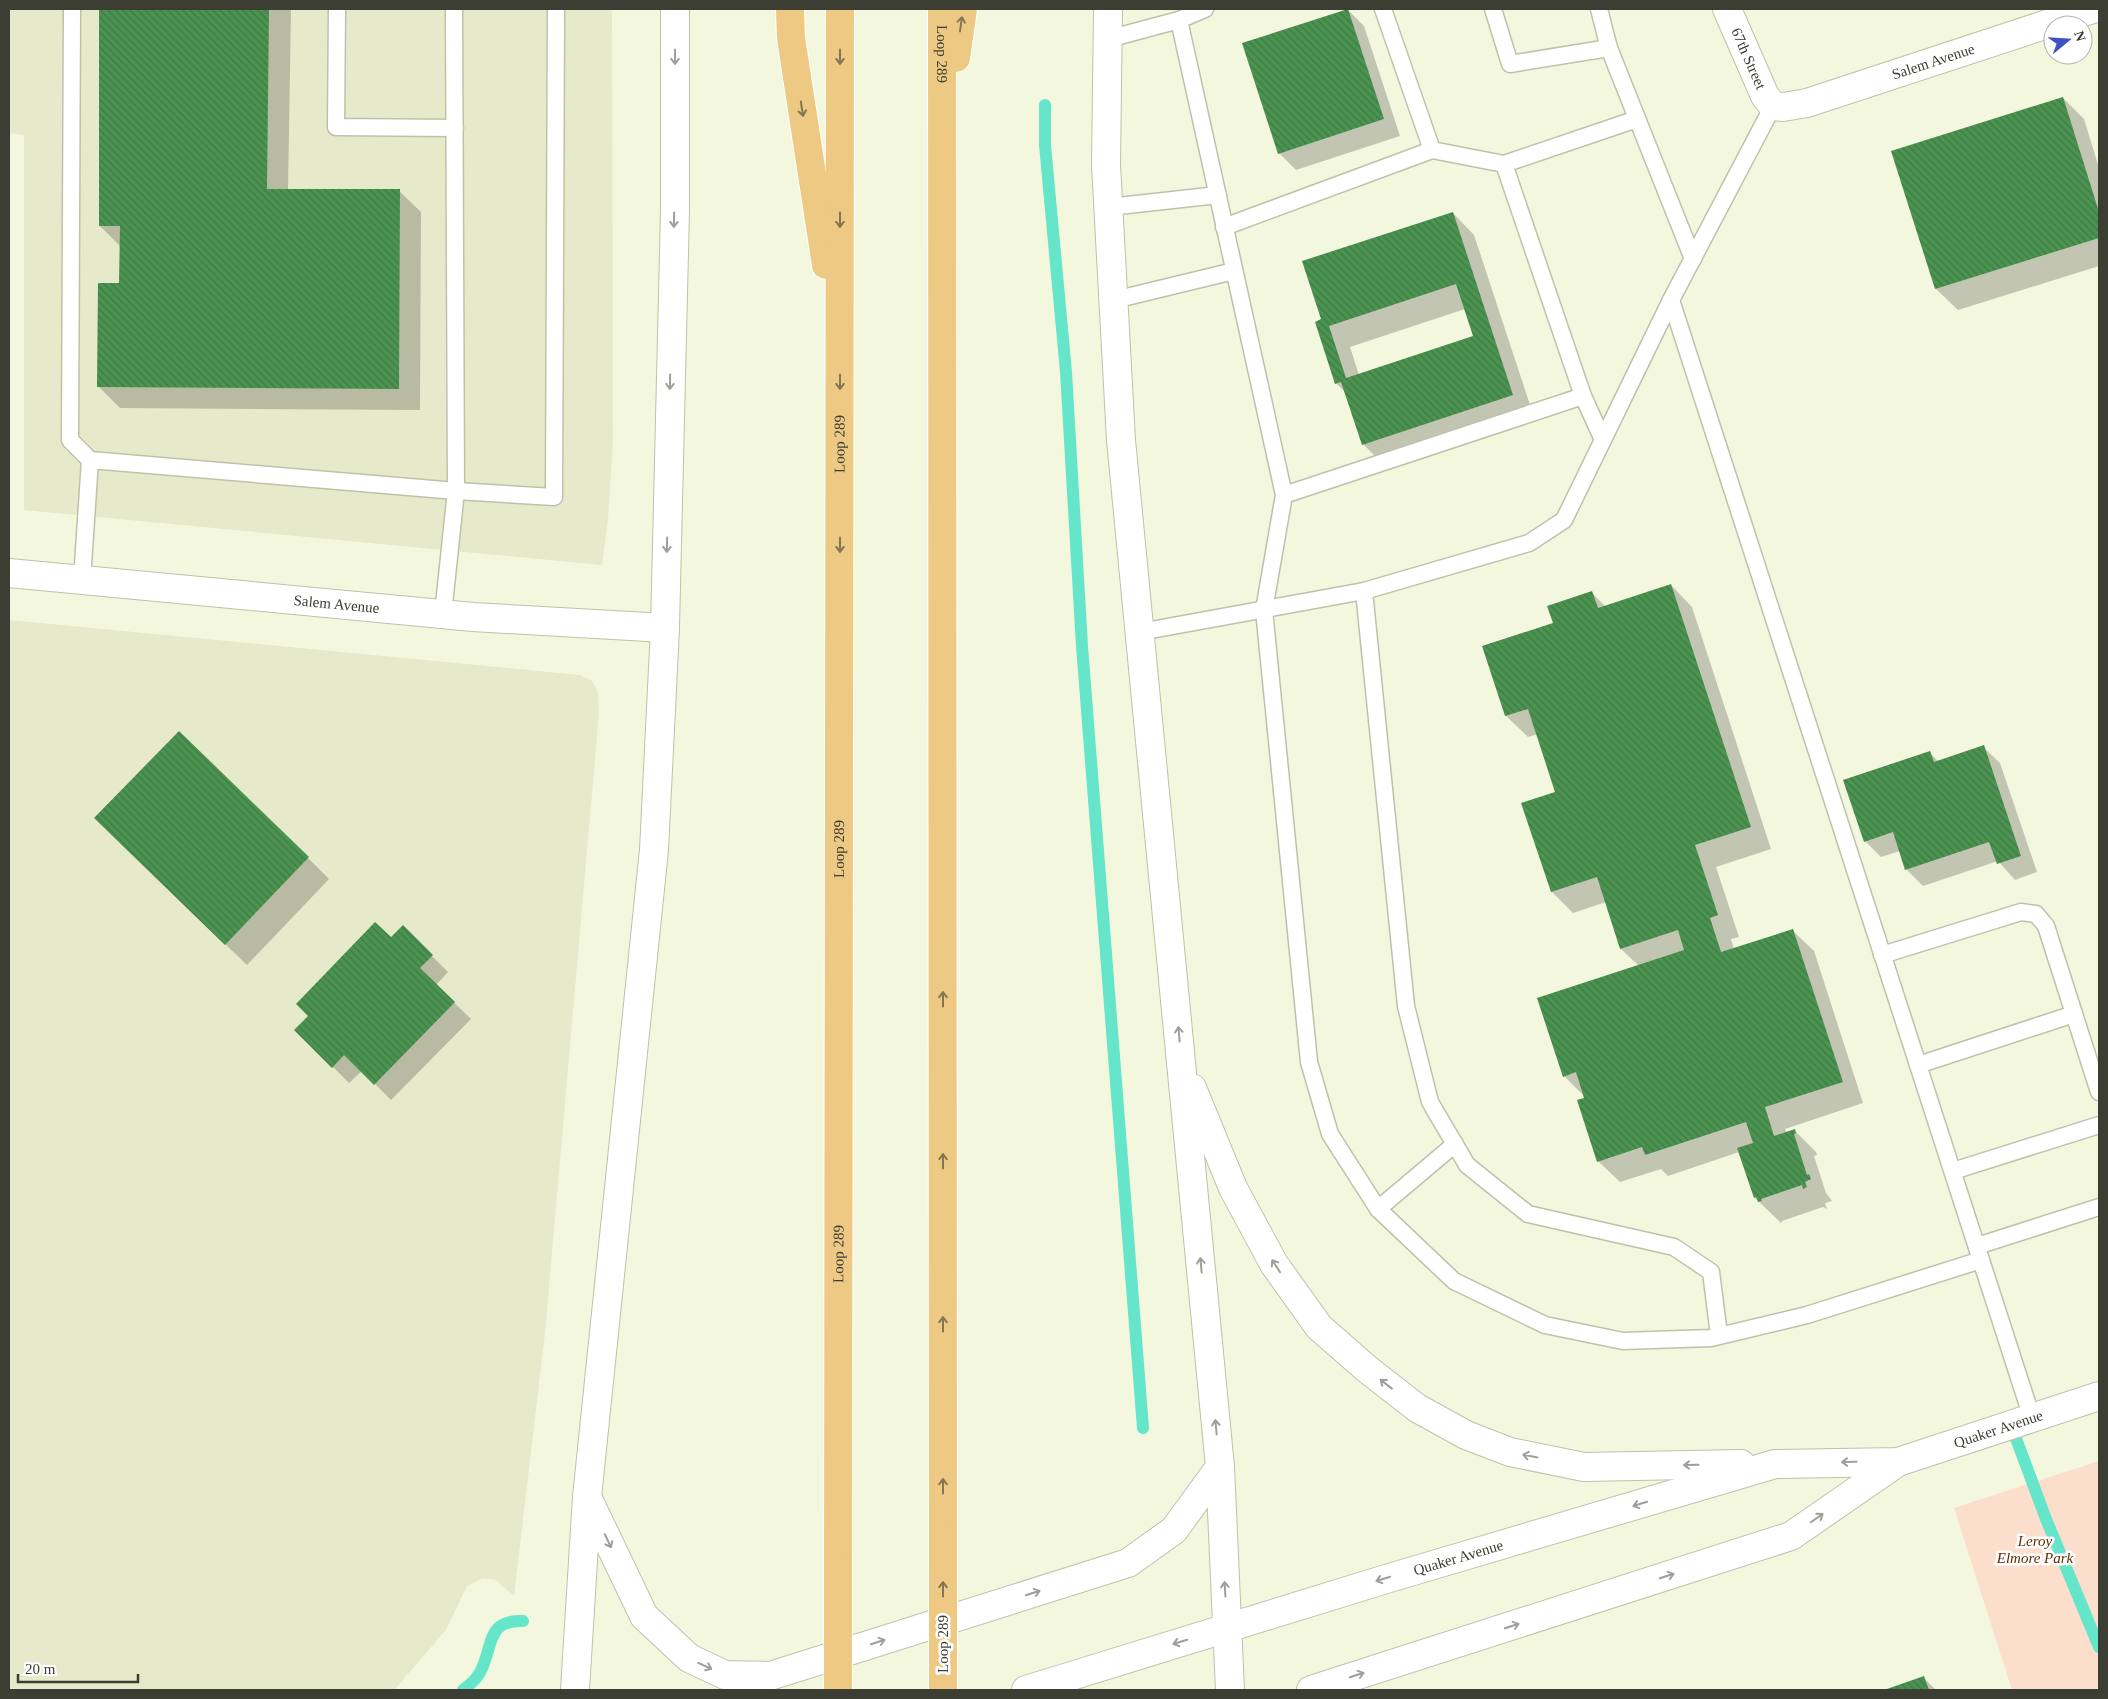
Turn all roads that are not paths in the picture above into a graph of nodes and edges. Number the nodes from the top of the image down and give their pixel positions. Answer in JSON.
{"nodes":[{"id":1,"x":72,"y":9,"type":"edge"},
{"id":2,"x":336,"y":9,"type":"edge"},
{"id":3,"x":454,"y":9,"type":"edge"},
{"id":4,"x":556,"y":9,"type":"edge"},
{"id":5,"x":675,"y":9,"type":"edge"},
{"id":6,"x":790,"y":9,"type":"edge"},
{"id":7,"x":840,"y":9,"type":"edge"},
{"id":8,"x":942,"y":9,"type":"edge"},
{"id":9,"x":963,"y":9,"type":"edge"},
{"id":10,"x":1108,"y":9,"type":"edge"},
{"id":11,"x":1205,"y":9,"type":"edge"},
{"id":12,"x":1383,"y":9,"type":"edge"},
{"id":13,"x":1493,"y":9,"type":"edge"},
{"id":14,"x":1599,"y":9,"type":"edge"},
{"id":15,"x":1727,"y":9,"type":"edge"},
{"id":16,"x":2093,"y":9,"type":"edge"},
{"id":17,"x":1179,"y":20,"type":"junction"},
{"id":18,"x":1108,"y":39,"type":"junction"},
{"id":19,"x":1609,"y":48,"type":"junction"},
{"id":20,"x":1773,"y":106,"type":"junction"},
{"id":21,"x":1637,"y":119,"type":"junction"},
{"id":22,"x":455,"y":128,"type":"junction"},
{"id":23,"x":1432,"y":150,"type":"junction"},
{"id":24,"x":942,"y":159,"type":"junction"},
{"id":25,"x":1504,"y":164,"type":"junction"},
{"id":26,"x":1218,"y":195,"type":"junction"},
{"id":27,"x":1109,"y":207,"type":"junction"},
{"id":28,"x":1224,"y":227,"type":"junction"},
{"id":29,"x":1693,"y":258,"type":"junction"},
{"id":30,"x":1234,"y":272,"type":"junction"},
{"id":31,"x":1114,"y":300,"type":"junction"},
{"id":32,"x":1671,"y":300,"type":"junction"},
{"id":33,"x":840,"y":353,"type":"junction"},
{"id":34,"x":1583,"y":396,"type":"junction"},
{"id":35,"x":1602,"y":440,"type":"junction"},
{"id":36,"x":90,"y":460,"type":"junction"},
{"id":37,"x":456,"y":491,"type":"junction"},
{"id":38,"x":1284,"y":495,"type":"junction"},
{"id":39,"x":9,"y":573,"type":"edge"},
{"id":40,"x":82,"y":580,"type":"junction"},
{"id":41,"x":1364,"y":591,"type":"junction"},
{"id":42,"x":1264,"y":610,"type":"junction"},
{"id":43,"x":443,"y":614,"type":"junction"},
{"id":44,"x":665,"y":628,"type":"junction"},
{"id":45,"x":1140,"y":632,"type":"junction"},
{"id":46,"x":1882,"y":955,"type":"junction"},
{"id":47,"x":2074,"y":1014,"type":"junction"},
{"id":48,"x":1182,"y":1063,"type":"junction"},
{"id":49,"x":1918,"y":1066,"type":"junction"},
{"id":50,"x":2099,"y":1092,"type":"edge"},
{"id":51,"x":2099,"y":1124,"type":"edge"},
{"id":52,"x":1455,"y":1144,"type":"junction"},
{"id":53,"x":1953,"y":1171,"type":"junction"},
{"id":54,"x":2099,"y":1207,"type":"edge"},
{"id":55,"x":1378,"y":1209,"type":"junction"},
{"id":56,"x":1979,"y":1253,"type":"junction"},
{"id":57,"x":1719,"y":1336,"type":"junction"},
{"id":58,"x":2099,"y":1396,"type":"edge"},
{"id":59,"x":2032,"y":1418,"type":"junction"},
{"id":60,"x":1898,"y":1462,"type":"junction"},
{"id":61,"x":1775,"y":1464,"type":"junction"},
{"id":62,"x":1220,"y":1467,"type":"junction"},
{"id":63,"x":588,"y":1497,"type":"junction"},
{"id":64,"x":1227,"y":1627,"type":"junction"},
{"id":65,"x":575,"y":1690,"type":"edge"},
{"id":66,"x":838,"y":1690,"type":"edge"},
{"id":67,"x":942,"y":1690,"type":"edge"},
{"id":68,"x":1026,"y":1690,"type":"edge"},
{"id":69,"x":1230,"y":1690,"type":"edge"},
{"id":70,"x":1311,"y":1690,"type":"edge"}],
"edges":[{"from":1,"to":36,"type":"lane"},
{"from":2,"to":22,"type":"lane"},
{"from":3,"to":22,"type":"lane"},
{"from":4,"to":37,"type":"lane"},
{"from":5,"to":44,"type":"main road","one_way":true},
{"from":6,"to":33,"type":"highway","one_way":true},
{"from":7,"to":33,"type":"highway","name":"Loop 289","one_way":true},
{"from":8,"to":24,"type":"highway","name":"Loop 289"},
{"from":24,"to":9,"type":"highway","one_way":true},
{"from":10,"to":18,"type":"main road"},
{"from":11,"to":17,"type":"lane"},
{"from":12,"to":23,"type":"lane"},
{"from":13,"to":19,"type":"lane"},
{"from":14,"to":19,"type":"lane"},
{"from":15,"to":20,"type":"main road","name":"67th Street"},
{"from":16,"to":20,"type":"main road","name":"Salem Avenue"},
{"from":17,"to":18,"type":"lane"},
{"from":17,"to":26,"type":"lane"},
{"from":18,"to":27,"type":"main road"},
{"from":19,"to":21,"type":"lane"},
{"from":20,"to":29,"type":"lane"},
{"from":21,"to":25,"type":"lane"},
{"from":21,"to":29,"type":"lane"},
{"from":22,"to":37,"type":"lane"},
{"from":23,"to":25,"type":"lane"},
{"from":23,"to":28,"type":"lane"},
{"from":67,"to":24,"type":"highway","name":"Loop 289","one_way":true,"bridge":true},
{"from":25,"to":34,"type":"lane"},
{"from":26,"to":27,"type":"lane"},
{"from":26,"to":28,"type":"lane"},
{"from":27,"to":31,"type":"main road"},
{"from":28,"to":30,"type":"lane"},
{"from":29,"to":32,"type":"lane"},
{"from":30,"to":31,"type":"lane"},
{"from":30,"to":38,"type":"lane"},
{"from":31,"to":45,"type":"main road"},
{"from":32,"to":35,"type":"lane"},
{"from":32,"to":46,"type":"lane"},
{"from":33,"to":66,"type":"highway","name":"Loop 289","one_way":true,"bridge":true},
{"from":34,"to":35,"type":"lane"},
{"from":34,"to":38,"type":"lane"},
{"from":35,"to":41,"type":"lane"},
{"from":36,"to":37,"type":"lane"},
{"from":36,"to":40,"type":"lane"},
{"from":37,"to":43,"type":"lane"},
{"from":38,"to":42,"type":"lane"},
{"from":39,"to":40,"type":"main road","name":"Salem Avenue"},
{"from":40,"to":43,"type":"main road","name":"Salem Avenue"},
{"from":41,"to":42,"type":"lane"},
{"from":41,"to":52,"type":"lane"},
{"from":42,"to":45,"type":"lane"},
{"from":42,"to":55,"type":"lane"},
{"from":43,"to":44,"type":"main road","name":"Salem Avenue"},
{"from":44,"to":63,"type":"main road"},
{"from":48,"to":45,"type":"main road","one_way":true},
{"from":46,"to":47,"type":"lane"},
{"from":46,"to":49,"type":"lane"},
{"from":47,"to":49,"type":"lane"},
{"from":47,"to":50,"type":"lane"},
{"from":61,"to":48,"type":"main road","one_way":true},
{"from":62,"to":48,"type":"main road","one_way":true},
{"from":49,"to":53,"type":"lane"},
{"from":51,"to":53,"type":"lane"},
{"from":52,"to":55,"type":"lane"},
{"from":52,"to":57,"type":"lane"},
{"from":53,"to":56,"type":"lane"},
{"from":54,"to":56,"type":"lane"},
{"from":55,"to":57,"type":"lane"},
{"from":56,"to":57,"type":"lane"},
{"from":56,"to":59,"type":"lane"},
{"from":58,"to":59,"type":"main road","name":"Quaker Avenue"},
{"from":59,"to":60,"type":"main road","name":"Quaker Avenue"},
{"from":60,"to":61,"type":"main road","name":"Quaker Avenue","one_way":true},
{"from":70,"to":60,"type":"main road","name":"Quaker Avenue","one_way":true},
{"from":61,"to":64,"type":"main road","name":"Quaker Avenue","one_way":true},
{"from":63,"to":62,"type":"main road","one_way":true},
{"from":64,"to":62,"type":"main road","one_way":true},
{"from":63,"to":65,"type":"main road"},
{"from":64,"to":68,"type":"main road","name":"Quaker Avenue","one_way":true},
{"from":64,"to":69,"type":"main road"}]}
